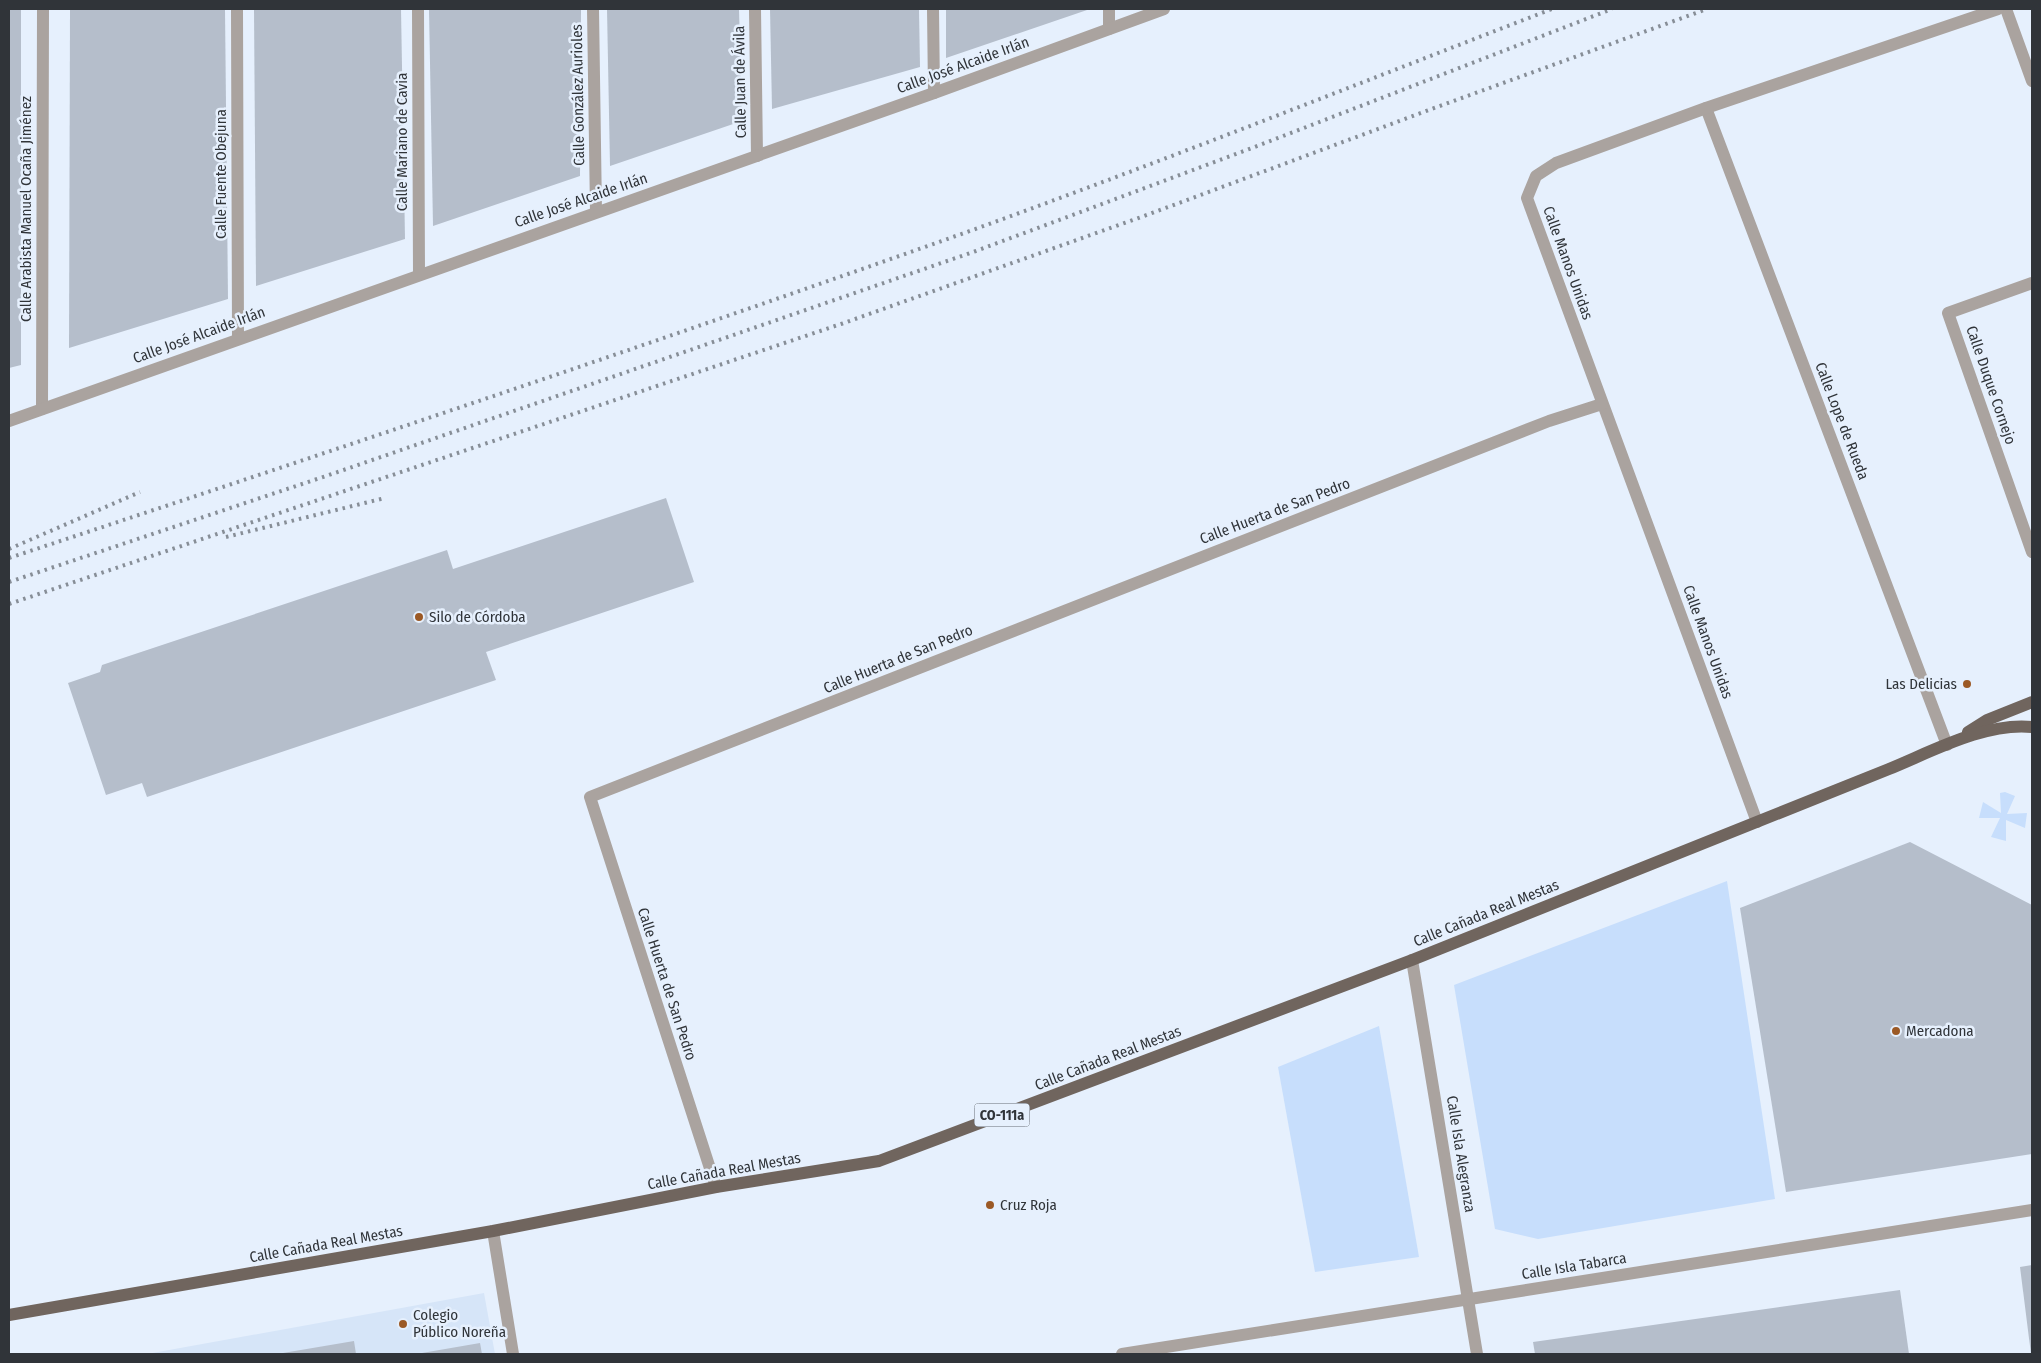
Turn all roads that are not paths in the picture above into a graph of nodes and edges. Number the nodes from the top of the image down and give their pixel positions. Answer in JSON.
{"nodes":[{"id":1,"x":43,"y":9,"type":"edge"},
{"id":2,"x":237,"y":9,"type":"edge"},
{"id":3,"x":418,"y":9,"type":"edge"},
{"id":4,"x":593,"y":9,"type":"edge"},
{"id":5,"x":755,"y":9,"type":"edge"},
{"id":6,"x":933,"y":9,"type":"edge"},
{"id":7,"x":1109,"y":9,"type":"edge"},
{"id":8,"x":1164,"y":9,"type":"edge"},
{"id":9,"x":1998,"y":9,"type":"edge"},
{"id":10,"x":2006,"y":9,"type":"edge"},
{"id":11,"x":1109,"y":29,"type":"junction"},
{"id":12,"x":2032,"y":81,"type":"edge"},
{"id":13,"x":934,"y":93,"type":"junction"},
{"id":14,"x":1706,"y":108,"type":"junction"},
{"id":15,"x":757,"y":156,"type":"junction"},
{"id":16,"x":596,"y":212,"type":"junction"},
{"id":17,"x":419,"y":275,"type":"junction"},
{"id":18,"x":2032,"y":283,"type":"edge"},
{"id":19,"x":238,"y":339,"type":"junction"},
{"id":20,"x":1602,"y":404,"type":"junction"},
{"id":21,"x":42,"y":409,"type":"junction"},
{"id":22,"x":9,"y":421,"type":"edge"},
{"id":23,"x":2032,"y":552,"type":"edge"},
{"id":24,"x":2032,"y":702,"type":"edge"},
{"id":25,"x":2032,"y":726,"type":"edge"},
{"id":26,"x":1947,"y":745,"type":"junction"},
{"id":27,"x":1758,"y":822,"type":"junction"},
{"id":28,"x":1412,"y":960,"type":"junction"},
{"id":29,"x":716,"y":1187,"type":"junction"},
{"id":30,"x":2032,"y":1210,"type":"edge"},
{"id":31,"x":493,"y":1231,"type":"junction"},
{"id":32,"x":1469,"y":1299,"type":"junction"},
{"id":33,"x":9,"y":1315,"type":"edge"},
{"id":34,"x":513,"y":1354,"type":"edge"},
{"id":35,"x":1122,"y":1354,"type":"edge"},
{"id":36,"x":1477,"y":1354,"type":"edge"}],
"edges":[{"from":1,"to":21,"type":"street","name":"Calle Arabista Manuel Ocaña Jiménez"},
{"from":2,"to":19,"type":"street","name":"Calle Fuente Obejuna"},
{"from":3,"to":17,"type":"street","name":"Calle Mariano de Cavia"},
{"from":4,"to":16,"type":"street","name":"Calle González Aurioles"},
{"from":5,"to":15,"type":"street","name":"Calle Juan de Ávila"},
{"from":6,"to":13,"type":"street"},
{"from":7,"to":11,"type":"street"},
{"from":8,"to":11,"type":"street","name":"Calle José Alcaide Irlán"},
{"from":9,"to":14,"type":"street","name":"Calle Manos Unidas"},
{"from":10,"to":12,"type":"street"},
{"from":11,"to":13,"type":"street","name":"Calle José Alcaide Irlán"},
{"from":13,"to":15,"type":"street","name":"Calle José Alcaide Irlán"},
{"from":14,"to":20,"type":"street","name":"Calle Manos Unidas"},
{"from":14,"to":26,"type":"street","name":"Calle Lope de Rueda"},
{"from":15,"to":16,"type":"street","name":"Calle José Alcaide Irlán"},
{"from":16,"to":17,"type":"street","name":"Calle José Alcaide Irlán"},
{"from":17,"to":19,"type":"street","name":"Calle José Alcaide Irlán"},
{"from":18,"to":23,"type":"street","name":"Calle Duque Cornejo"},
{"from":19,"to":21,"type":"street","name":"Calle José Alcaide Irlán"},
{"from":20,"to":27,"type":"street","name":"Calle Manos Unidas"},
{"from":20,"to":29,"type":"street","name":"Calle Huerta de San Pedro"},
{"from":21,"to":22,"type":"street","name":"Calle José Alcaide Irlán"},
{"from":24,"to":26,"type":"main road","name":"Calle Cañada Real Mestas"},
{"from":25,"to":26,"type":"main road","name":"Calle Cañada Real Mestas"},
{"from":26,"to":27,"type":"main road","name":"Calle Cañada Real Mestas","number":"CO-111a"},
{"from":27,"to":28,"type":"main road","name":"Calle Cañada Real Mestas","number":"CO-111a"},
{"from":28,"to":29,"type":"main road","name":"Calle Cañada Real Mestas","number":"CO-111a"},
{"from":28,"to":32,"type":"street","name":"Calle Isla Alegranza"},
{"from":29,"to":31,"type":"main road","name":"Calle Cañada Real Mestas","number":"CO-111a"},
{"from":30,"to":32,"type":"street","name":"Calle Isla Tabarca"},
{"from":31,"to":33,"type":"main road","name":"Calle Cañada Real Mestas","number":"CO-111a"},
{"from":31,"to":34,"type":"street"},
{"from":32,"to":35,"type":"street","name":"Calle Isla Tabarca"},
{"from":32,"to":36,"type":"street","name":"Calle Isla Alegranza"}]}
